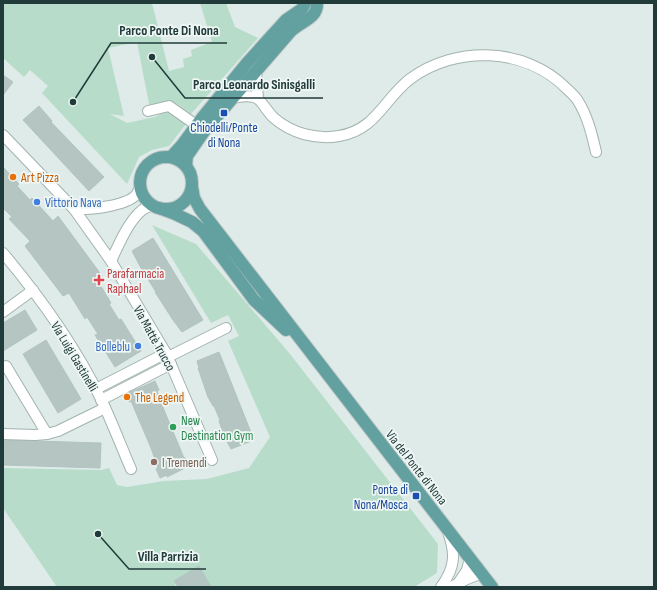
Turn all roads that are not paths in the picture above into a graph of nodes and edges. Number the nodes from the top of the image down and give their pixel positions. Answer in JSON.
{"nodes":[{"id":1,"x":306,"y":3,"type":"edge"},
{"id":2,"x":317,"y":3,"type":"edge"},
{"id":3,"x":256,"y":70,"type":"junction"},
{"id":4,"x":232,"y":98,"type":"junction"},
{"id":5,"x":258,"y":99,"type":"junction"},
{"id":6,"x":148,"y":111,"type":"dead end"},
{"id":7,"x":196,"y":126,"type":"junction"},
{"id":8,"x":3,"y":135,"type":"edge"},
{"id":9,"x":596,"y":152,"type":"dead end"},
{"id":10,"x":171,"y":157,"type":"junction"},
{"id":11,"x":186,"y":166,"type":"junction"},
{"id":12,"x":140,"y":187,"type":"junction"},
{"id":13,"x":192,"y":187,"type":"junction"},
{"id":14,"x":156,"y":206,"type":"junction"},
{"id":15,"x":74,"y":210,"type":"junction"},
{"id":16,"x":3,"y":254,"type":"edge"},
{"id":17,"x":111,"y":261,"type":"junction"},
{"id":18,"x":33,"y":290,"type":"junction"},
{"id":19,"x":3,"y":312,"type":"edge"},
{"id":20,"x":226,"y":328,"type":"dead end"},
{"id":21,"x":169,"y":358,"type":"junction"},
{"id":22,"x":319,"y":363,"type":"junction"},
{"id":23,"x":6,"y":366,"type":"dead end"},
{"id":24,"x":96,"y":390,"type":"junction"},
{"id":25,"x":103,"y":404,"type":"junction"},
{"id":26,"x":3,"y":434,"type":"edge"},
{"id":27,"x":47,"y":434,"type":"junction"},
{"id":28,"x":212,"y":460,"type":"dead end"},
{"id":29,"x":131,"y":469,"type":"dead end"},
{"id":30,"x":448,"y":530,"type":"junction"},
{"id":31,"x":470,"y":558,"type":"junction"},
{"id":32,"x":453,"y":567,"type":"junction"},
{"id":33,"x":482,"y":573,"type":"junction"},
{"id":34,"x":454,"y":585,"type":"edge"},
{"id":35,"x":441,"y":587,"type":"edge"},
{"id":36,"x":492,"y":587,"type":"edge"}],
"edges":[{"from":1,"to":7,"type":"main road"},
{"from":2,"to":3,"type":"main road"},
{"from":3,"to":4,"type":"main road"},
{"from":3,"to":5,"type":"street"},
{"from":4,"to":5,"type":"street"},
{"from":4,"to":11,"type":"main road"},
{"from":5,"to":9,"type":"street"},
{"from":6,"to":7,"type":"street"},
{"from":7,"to":10,"type":"main road"},
{"from":8,"to":15,"type":"street","name":"Via Mattè Trucco"},
{"from":10,"to":11,"type":"main road"},
{"from":10,"to":12,"type":"main road"},
{"from":11,"to":13,"type":"main road"},
{"from":12,"to":14,"type":"main road"},
{"from":12,"to":15,"type":"street"},
{"from":13,"to":14,"type":"main road"},
{"from":13,"to":22,"type":"main road","name":"Via del Ponte di Nona"},
{"from":14,"to":17,"type":"street"},
{"from":14,"to":22,"type":"main road","name":"Via del Ponte di Nona"},
{"from":15,"to":17,"type":"street","name":"Via Mattè Trucco"},
{"from":16,"to":18,"type":"street","name":"Via Luigi Gastinelli"},
{"from":17,"to":21,"type":"street","name":"Via Mattè Trucco"},
{"from":18,"to":19,"type":"street"},
{"from":18,"to":24,"type":"street","name":"Via Luigi Gastinelli"},
{"from":20,"to":21,"type":"street"},
{"from":21,"to":24,"type":"street"},
{"from":21,"to":25,"type":"street"},
{"from":21,"to":28,"type":"street","name":"Via Mattè Trucco"},
{"from":22,"to":30,"type":"main road","name":"Via del Ponte di Nona"},
{"from":23,"to":27,"type":"street"},
{"from":24,"to":25,"type":"street","name":"Via Luigi Gastinelli"},
{"from":25,"to":27,"type":"street"},
{"from":25,"to":29,"type":"street","name":"Via Luigi Gastinelli"},
{"from":26,"to":27,"type":"street"},
{"from":30,"to":31,"type":"main road","name":"Via del Ponte di Nona"},
{"from":30,"to":32,"type":"street"},
{"from":31,"to":32,"type":"street"},
{"from":31,"to":33,"type":"main road","name":"Via del Ponte di Nona"},
{"from":31,"to":34,"type":"street"},
{"from":32,"to":35,"type":"street"},
{"from":33,"to":34,"type":"street"},
{"from":33,"to":36,"type":"main road","name":"Via del Ponte di Nona"}]}
